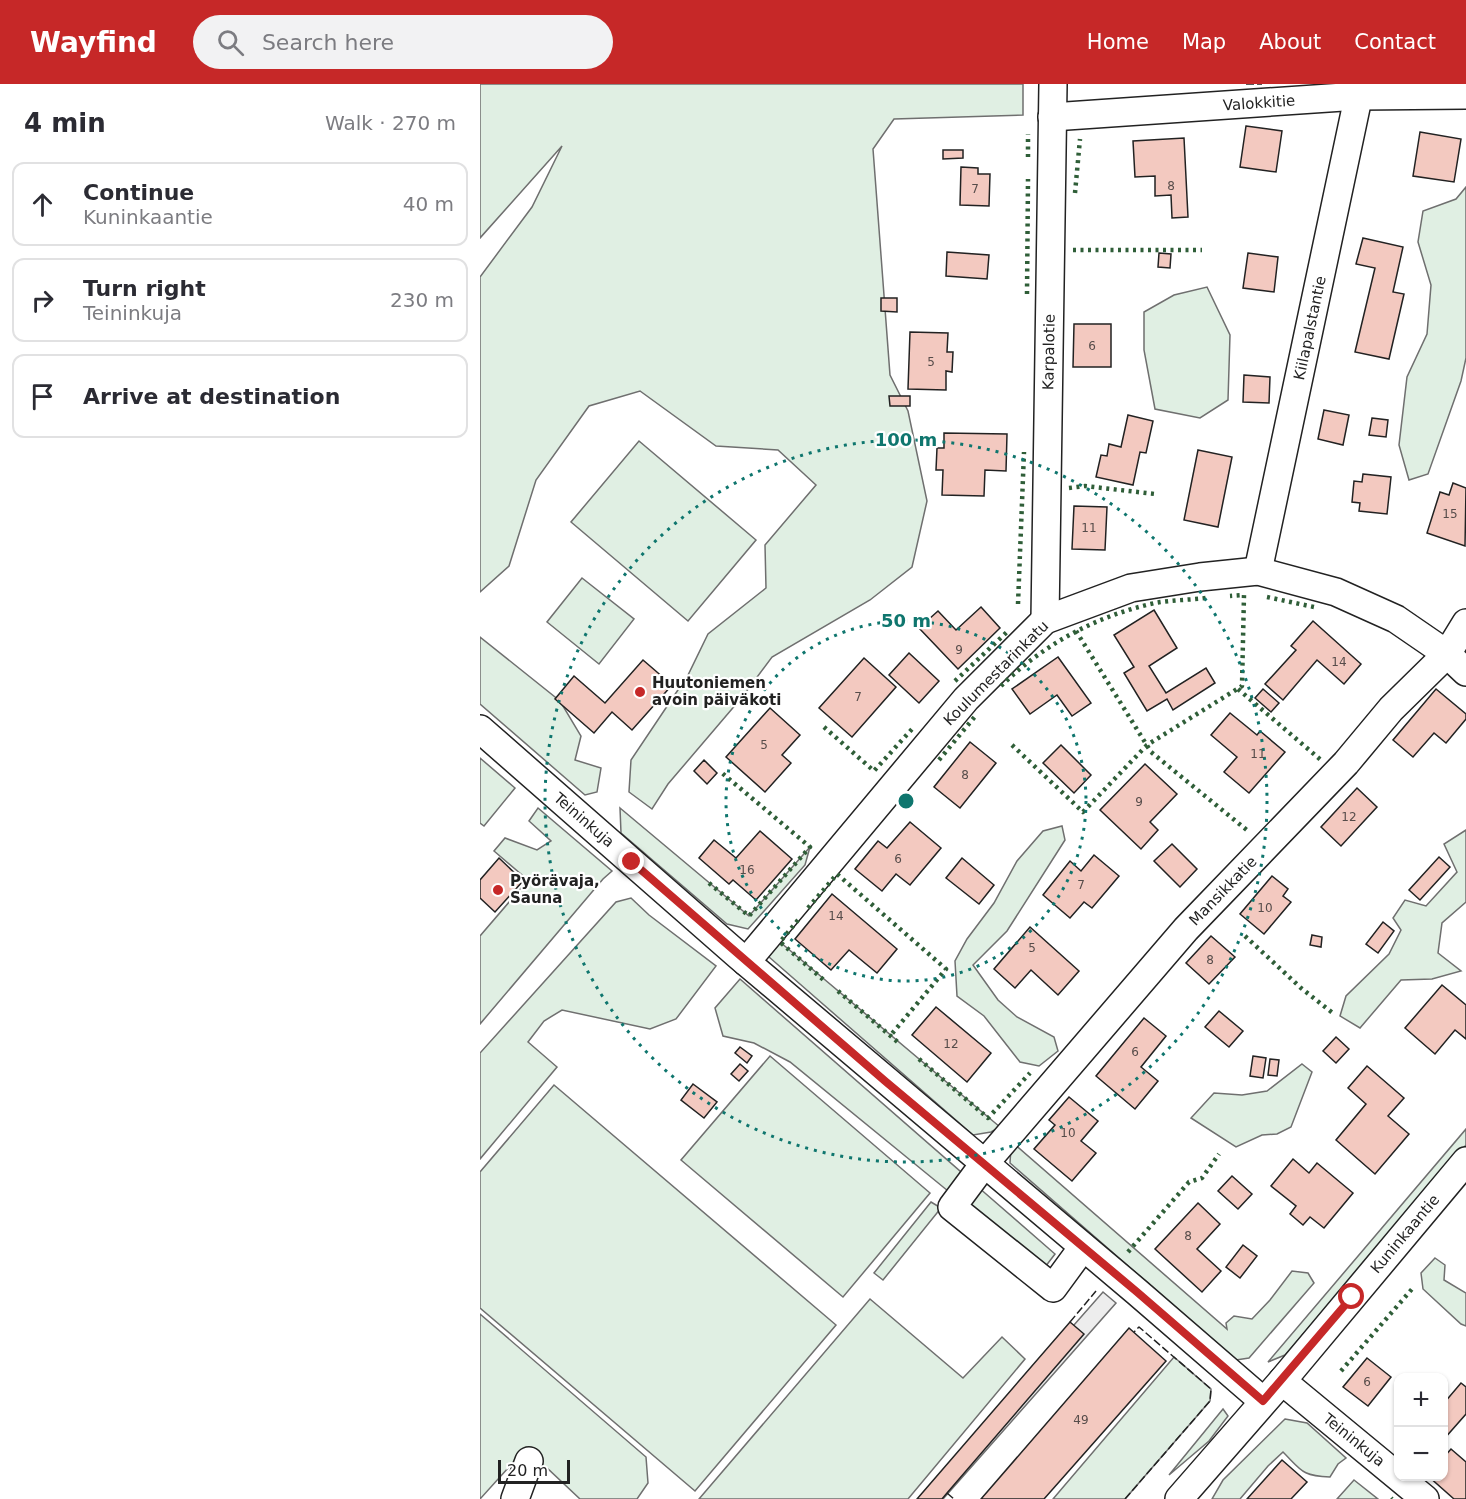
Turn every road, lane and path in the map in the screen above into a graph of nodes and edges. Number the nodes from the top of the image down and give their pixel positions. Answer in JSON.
{"nodes":[{"id":1,"x":1053,"y":84,"type":"edge"},
{"id":2,"x":1360,"y":90,"type":"edge"},
{"id":3,"x":1466,"y":95,"type":"edge"},
{"id":4,"x":1052,"y":117,"type":"junction"},
{"id":5,"x":1258,"y":571,"type":"junction"},
{"id":6,"x":1045,"y":621,"type":"junction"},
{"id":7,"x":1466,"y":623,"type":"edge"},
{"id":8,"x":1456,"y":663,"type":"edge"},
{"id":9,"x":480,"y":729,"type":"edge"},
{"id":10,"x":746,"y":962,"type":"junction"},
{"id":11,"x":1466,"y":1161,"type":"edge"},
{"id":12,"x":984,"y":1164,"type":"junction"},
{"id":13,"x":1083,"y":1247,"type":"junction"},
{"id":14,"x":1282,"y":1381,"type":"junction"},
{"id":15,"x":1263,"y":1401,"type":"junction"},
{"id":16,"x":529,"y":1461,"type":"dead end"},
{"id":17,"x":515,"y":1499,"type":"edge"},
{"id":18,"x":1179,"y":1499,"type":"edge"},
{"id":19,"x":1425,"y":1499,"type":"edge"}],
"edges":[{"from":1,"to":4,"type":"street","name":"Karpalotie"},
{"from":2,"to":3,"type":"street","name":"Valokkitie"},
{"from":2,"to":4,"type":"street","name":"Valokkitie"},
{"from":2,"to":5,"type":"street","name":"Kiilapalstantie"},
{"from":4,"to":6,"type":"street","name":"Karpalotie"},
{"from":5,"to":6,"type":"street","name":"Koulumestarinkatu"},
{"from":5,"to":8,"type":"street","name":"Koulumestarinkatu"},
{"from":6,"to":10,"type":"street","name":"Koulumestarinkatu"},
{"from":7,"to":8,"type":"street","name":"Mansikkatie"},
{"from":8,"to":12,"type":"street","name":"Mansikkatie"},
{"from":9,"to":10,"type":"street","name":"Teininkuja"},
{"from":10,"to":12,"type":"street","name":"Teininkuja"},
{"from":11,"to":14,"type":"street","name":"Kuninkaantie"},
{"from":12,"to":13,"type":"street","name":"Teininkuja"},
{"from":12,"to":13,"type":"street","name":"Mansikkatie"},
{"from":13,"to":15,"type":"street","name":"Teininkuja"},
{"from":14,"to":15,"type":"street","name":"Kuninkaantie"},
{"from":14,"to":19,"type":"street","name":"Teininkuja"},
{"from":15,"to":18,"type":"street","name":"Kuninkaantie"},
{"from":16,"to":17,"type":"street"}]}
